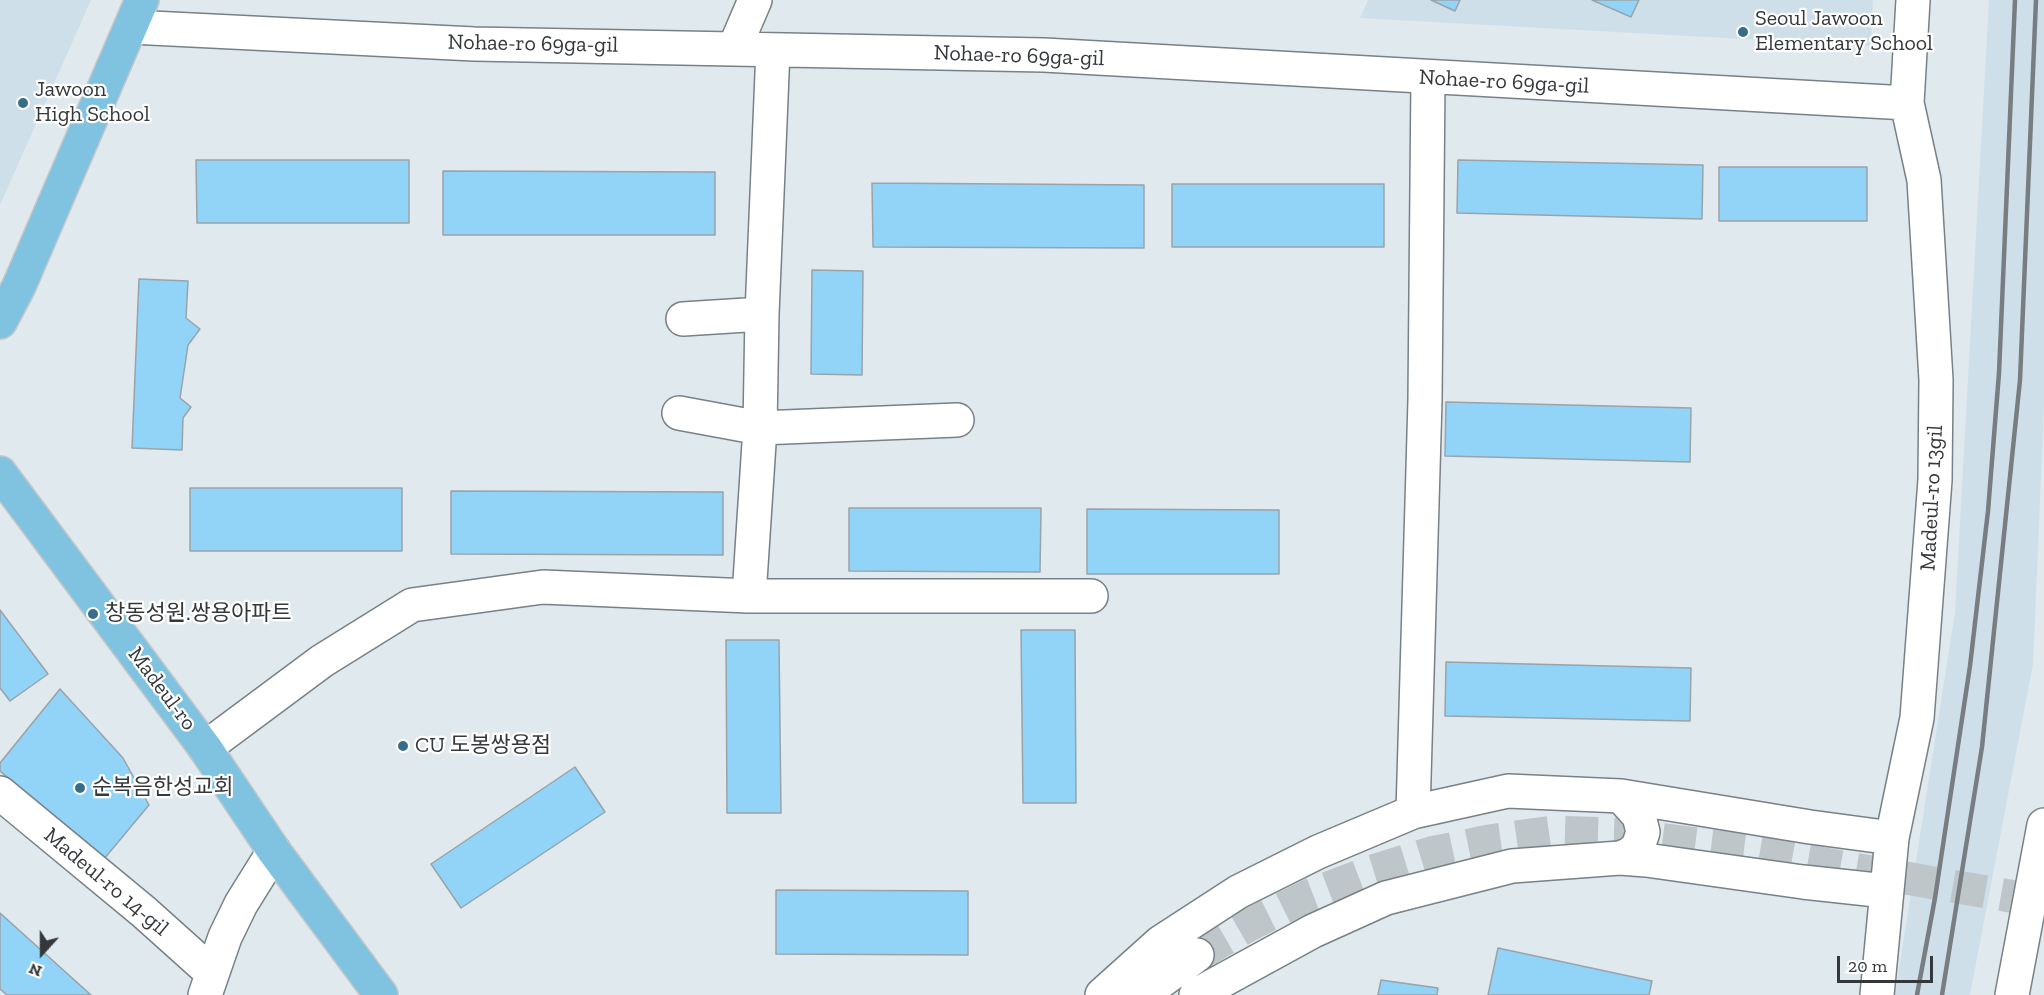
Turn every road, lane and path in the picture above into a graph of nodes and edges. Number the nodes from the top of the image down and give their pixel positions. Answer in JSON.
{"nodes":[{"id":1,"x":755,"y":0,"type":"edge"},
{"id":2,"x":1913,"y":0,"type":"edge"},
{"id":3,"x":137,"y":14,"type":"edge"},
{"id":4,"x":734,"y":49,"type":"junction"},
{"id":5,"x":773,"y":50,"type":"junction"},
{"id":6,"x":1428,"y":78,"type":"junction"},
{"id":7,"x":1907,"y":103,"type":"junction"},
{"id":8,"x":762,"y":314,"type":"junction"},
{"id":9,"x":683,"y":319,"type":"dead end"},
{"id":10,"x":0,"y":322,"type":"edge"},
{"id":11,"x":679,"y":413,"type":"dead end"},
{"id":12,"x":957,"y":420,"type":"dead end"},
{"id":13,"x":760,"y":428,"type":"junction"},
{"id":14,"x":0,"y":474,"type":"edge"},
{"id":15,"x":749,"y":596,"type":"junction"},
{"id":16,"x":1091,"y":596,"type":"dead end"},
{"id":17,"x":206,"y":748,"type":"junction"},
{"id":18,"x":0,"y":793,"type":"edge"},
{"id":19,"x":1621,"y":796,"type":"junction"},
{"id":20,"x":1413,"y":812,"type":"junction"},
{"id":21,"x":2044,"y":825,"type":"edge"},
{"id":22,"x":1892,"y":838,"type":"junction"},
{"id":23,"x":274,"y":852,"type":"junction"},
{"id":24,"x":1620,"y":858,"type":"junction"},
{"id":25,"x":1886,"y":891,"type":"junction"},
{"id":26,"x":2040,"y":898,"type":"edge"},
{"id":27,"x":1197,"y":955,"type":"tunnel mouth"},
{"id":28,"x":208,"y":984,"type":"edge"},
{"id":29,"x":381,"y":995,"type":"edge"},
{"id":30,"x":1102,"y":995,"type":"edge"},
{"id":31,"x":1142,"y":995,"type":"edge"},
{"id":32,"x":1196,"y":995,"type":"edge"},
{"id":33,"x":1877,"y":995,"type":"edge"},
{"id":34,"x":2012,"y":995,"type":"edge"}],
"edges":[{"from":1,"to":4,"type":"street"},
{"from":2,"to":7,"type":"street","name":"Madeul-ro 13gil"},
{"from":3,"to":4,"type":"street","name":"Nohae-ro 69ga-gil"},
{"from":3,"to":10,"type":"main road"},
{"from":4,"to":5,"type":"street","name":"Nohae-ro 69ga-gil"},
{"from":5,"to":6,"type":"street","name":"Nohae-ro 69ga-gil"},
{"from":5,"to":8,"type":"street"},
{"from":6,"to":7,"type":"street","name":"Nohae-ro 69ga-gil"},
{"from":6,"to":20,"type":"street"},
{"from":7,"to":22,"type":"street","name":"Madeul-ro 13gil"},
{"from":8,"to":9,"type":"street"},
{"from":8,"to":13,"type":"street"},
{"from":11,"to":13,"type":"street"},
{"from":12,"to":13,"type":"street"},
{"from":13,"to":15,"type":"street"},
{"from":14,"to":17,"type":"main road","name":"Madeul-ro"},
{"from":15,"to":16,"type":"street"},
{"from":15,"to":17,"type":"street"},
{"from":17,"to":23,"type":"main road","name":"Madeul-ro"},
{"from":18,"to":28,"type":"street","name":"Madeul-ro 14-gil"},
{"from":19,"to":20,"type":"street"},
{"from":19,"to":22,"type":"street"},
{"from":19,"to":24,"type":"street"},
{"from":20,"to":30,"type":"street"},
{"from":21,"to":26,"type":"street"},
{"from":22,"to":25,"type":"street","name":"Madeul-ro 13gil"},
{"from":23,"to":28,"type":"street"},
{"from":23,"to":29,"type":"main road","name":"Madeul-ro"},
{"from":24,"to":25,"type":"street"},
{"from":24,"to":32,"type":"street"},
{"from":25,"to":33,"type":"street","name":"Madeul-ro 13gil"},
{"from":26,"to":34,"type":"street"},
{"from":27,"to":31,"type":"street"}]}
